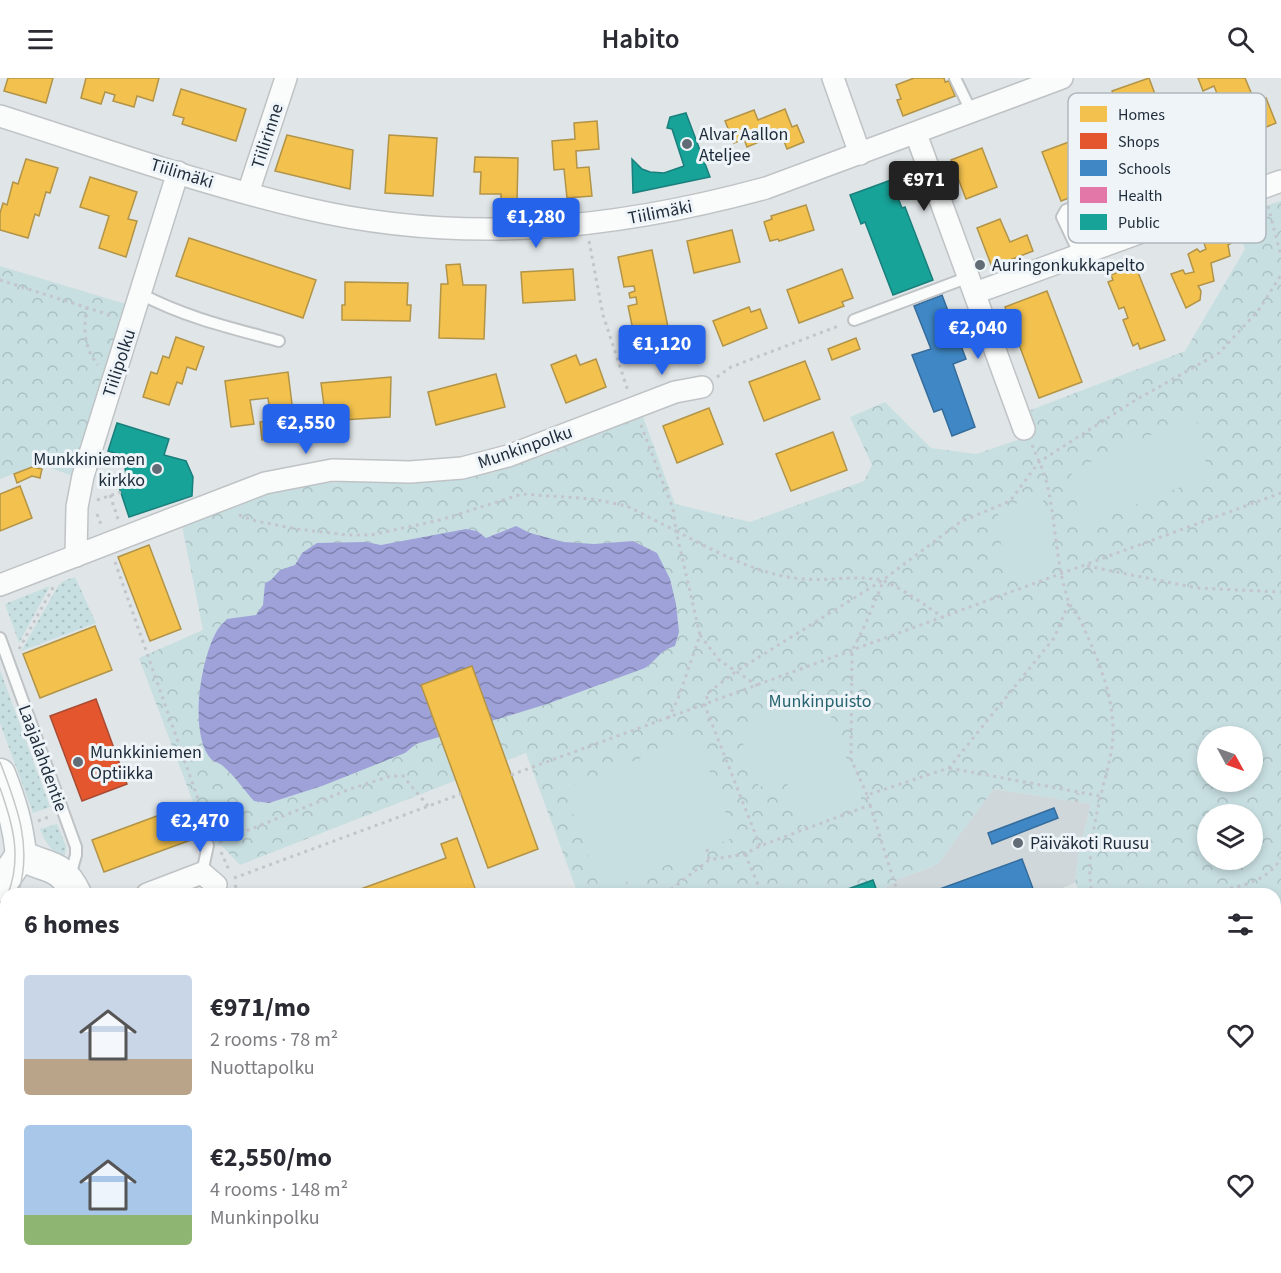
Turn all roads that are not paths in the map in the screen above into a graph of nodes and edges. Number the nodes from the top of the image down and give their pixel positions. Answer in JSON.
{"nodes":[{"id":1,"x":286,"y":78,"type":"edge"},
{"id":2,"x":833,"y":78,"type":"edge"},
{"id":3,"x":955,"y":78,"type":"edge"},
{"id":4,"x":1062,"y":78,"type":"edge"},
{"id":5,"x":972,"y":112,"type":"junction"},
{"id":6,"x":0,"y":116,"type":"edge"},
{"id":7,"x":916,"y":134,"type":"junction"},
{"id":8,"x":860,"y":154,"type":"junction"},
{"id":9,"x":178,"y":172,"type":"junction"},
{"id":10,"x":248,"y":193,"type":"junction"},
{"id":11,"x":1068,"y":209,"type":"edge"},
{"id":12,"x":1068,"y":230,"type":"edge"},
{"id":13,"x":1074,"y":243,"type":"edge"},
{"id":14,"x":1114,"y":243,"type":"edge"},
{"id":15,"x":1080,"y":255,"type":"junction"},
{"id":16,"x":972,"y":285,"type":"junction"},
{"id":17,"x":141,"y":294,"type":"junction"},
{"id":18,"x":854,"y":320,"type":"road end"},
{"id":19,"x":279,"y":341,"type":"dead end"},
{"id":20,"x":702,"y":387,"type":"road end"},
{"id":21,"x":1024,"y":429,"type":"road end"},
{"id":22,"x":76,"y":556,"type":"junction"},
{"id":23,"x":0,"y":585,"type":"edge"},
{"id":24,"x":0,"y":638,"type":"edge"},
{"id":25,"x":0,"y":774,"type":"edge"},
{"id":26,"x":211,"y":845,"type":"road end"},
{"id":27,"x":21,"y":855,"type":"junction"},
{"id":28,"x":202,"y":873,"type":"junction"},
{"id":29,"x":0,"y":886,"type":"edge"},
{"id":30,"x":72,"y":887,"type":"edge"},
{"id":31,"x":163,"y":888,"type":"edge"},
{"id":32,"x":215,"y":888,"type":"edge"}],
"edges":[{"from":1,"to":10,"type":"street","name":"Tiilirinne"},
{"from":2,"to":8,"type":"street"},
{"from":3,"to":5,"type":"lane"},
{"from":4,"to":5,"type":"street","name":"Tiilimäki"},
{"from":5,"to":7,"type":"street","name":"Tiilimäki"},
{"from":6,"to":9,"type":"street","name":"Tiilimäki"},
{"from":7,"to":8,"type":"street","name":"Tiilimäki"},
{"from":7,"to":16,"type":"street"},
{"from":8,"to":10,"type":"street","name":"Tiilimäki"},
{"from":9,"to":10,"type":"street","name":"Tiilimäki"},
{"from":9,"to":17,"type":"street","name":"Tiilipolku"},
{"from":11,"to":12,"type":"lane"},
{"from":13,"to":15,"type":"lane"},
{"from":14,"to":15,"type":"street"},
{"from":15,"to":16,"type":"street"},
{"from":16,"to":18,"type":"lane"},
{"from":16,"to":21,"type":"street"},
{"from":17,"to":19,"type":"lane"},
{"from":17,"to":22,"type":"street","name":"Tiilipolku"},
{"from":20,"to":22,"type":"street","name":"Munkinpolku"},
{"from":22,"to":23,"type":"street","name":"Munkinpolku"},
{"from":24,"to":30,"type":"lane","name":"Laajalahdentie"},
{"from":25,"to":27,"type":"street"},
{"from":26,"to":28,"type":"lane"},
{"from":27,"to":29,"type":"street"},
{"from":27,"to":30,"type":"street","name":"Laajalahdentie"},
{"from":28,"to":31,"type":"street"},
{"from":28,"to":32,"type":"street"}]}
